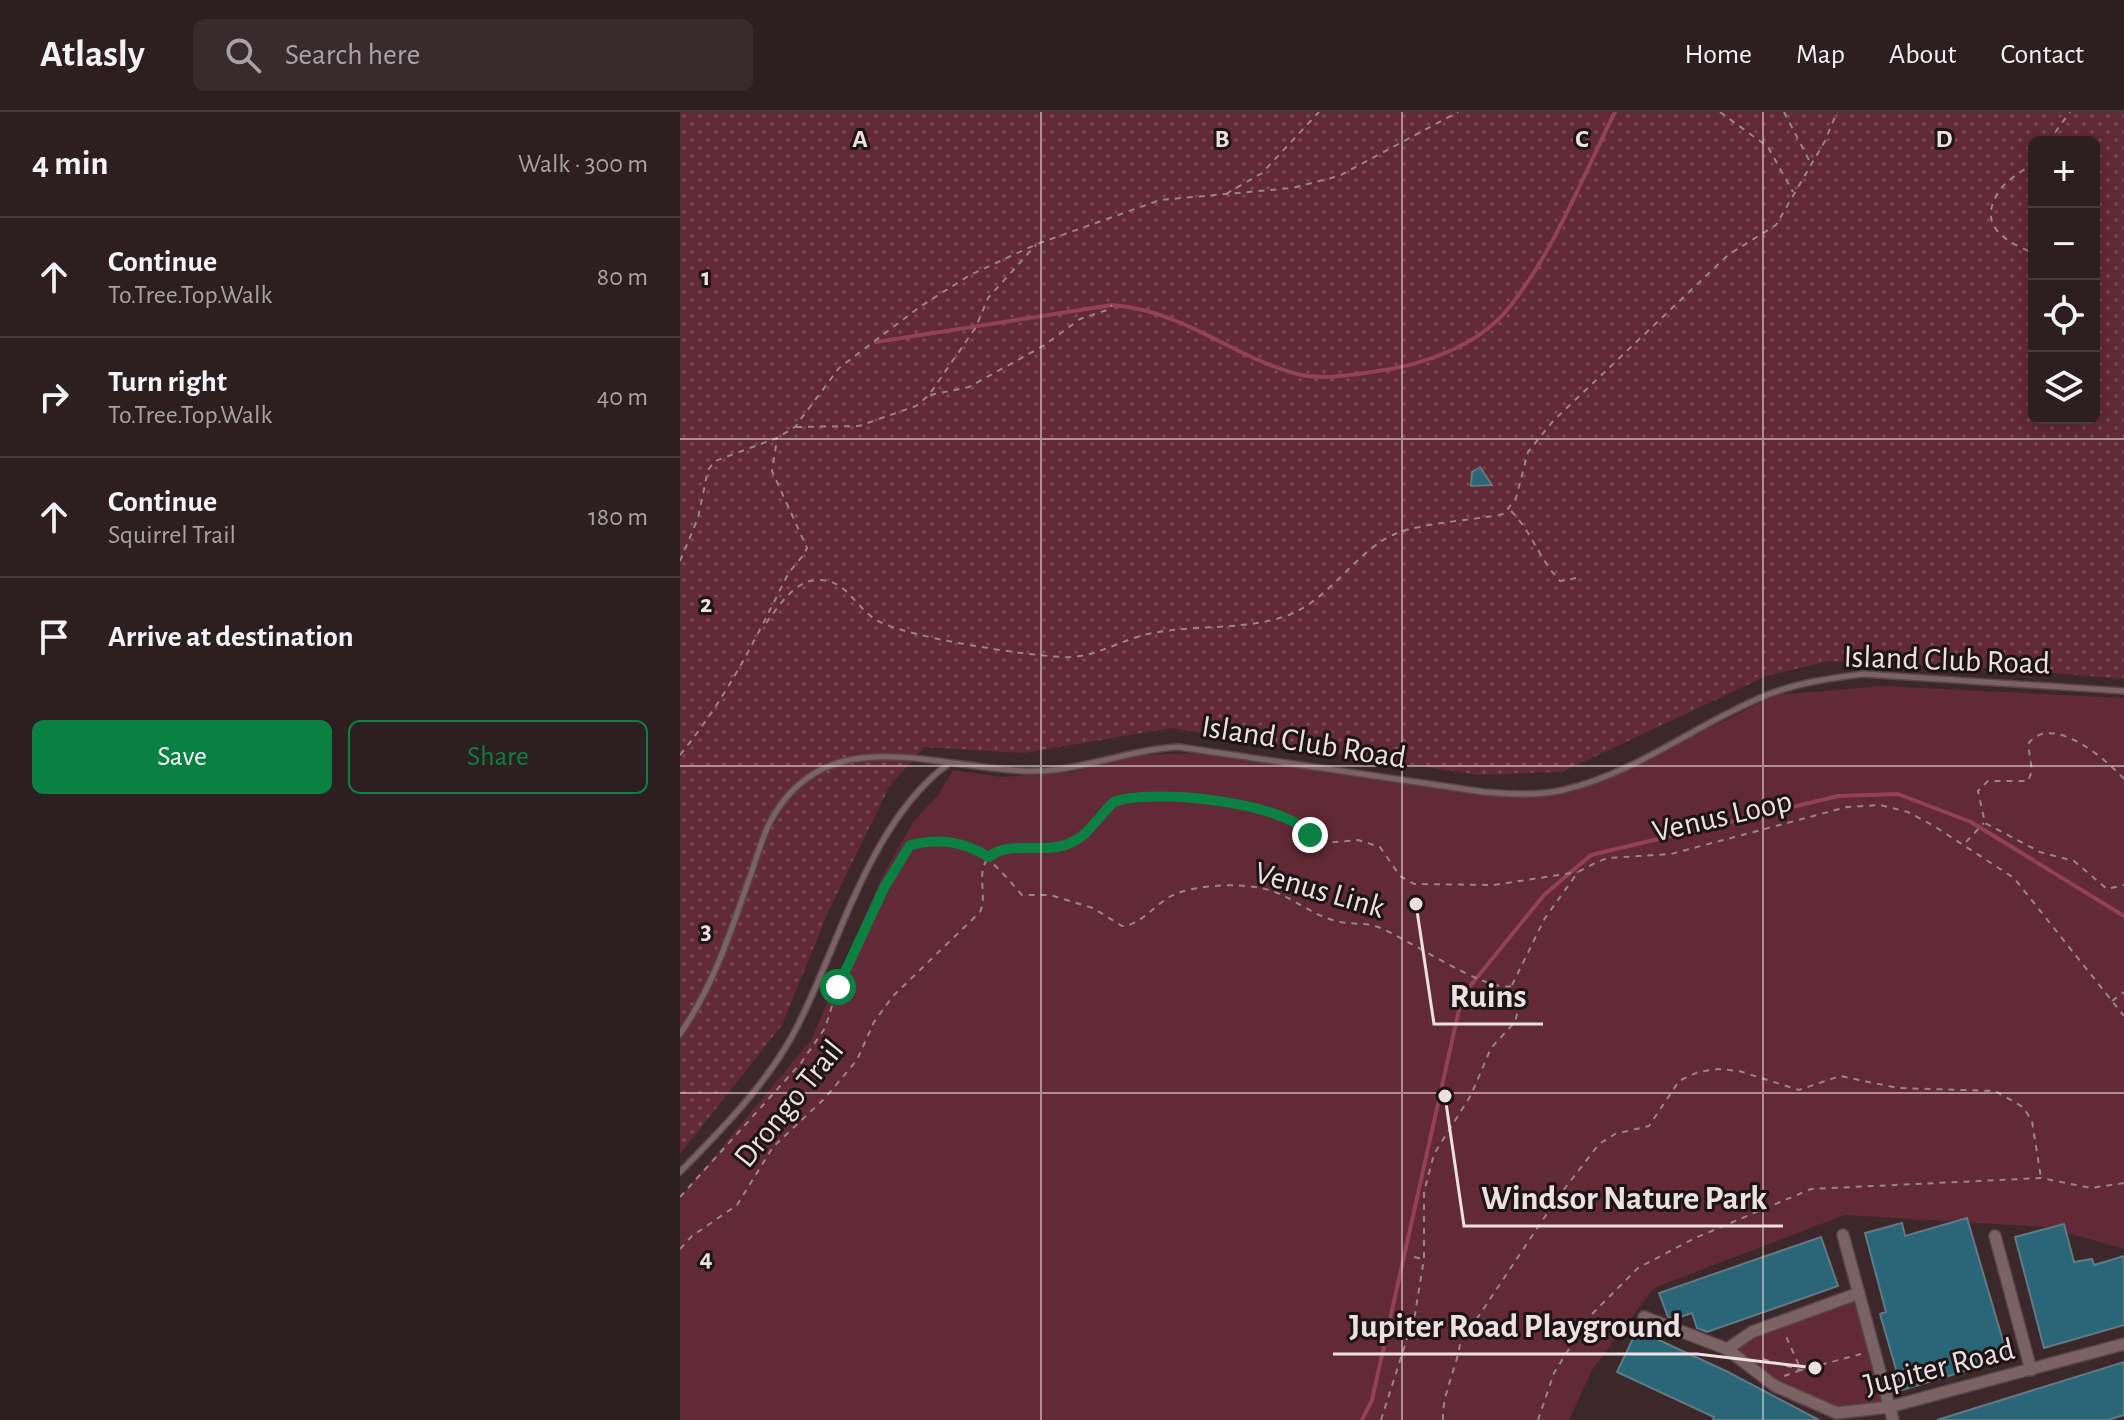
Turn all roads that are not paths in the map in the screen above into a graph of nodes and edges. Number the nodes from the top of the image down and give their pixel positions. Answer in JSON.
{"nodes":[{"id":1,"x":2124,"y":691,"type":"edge"},
{"id":2,"x":949,"y":763,"type":"junction"},
{"id":3,"x":680,"y":1034,"type":"edge"},
{"id":4,"x":680,"y":1172,"type":"edge"},
{"id":5,"x":1843,"y":1235,"type":"dead end"},
{"id":6,"x":1995,"y":1236,"type":"dead end"},
{"id":7,"x":1859,"y":1293,"type":"junction"},
{"id":8,"x":1644,"y":1317,"type":"dead end"},
{"id":9,"x":2124,"y":1344,"type":"edge"},
{"id":10,"x":1727,"y":1349,"type":"junction"},
{"id":11,"x":2031,"y":1370,"type":"junction"},
{"id":12,"x":1889,"y":1407,"type":"junction"},
{"id":13,"x":1893,"y":1420,"type":"edge"}],
"edges":[{"from":1,"to":2,"type":"lane","name":"Island Club Road"},
{"from":2,"to":3,"type":"lane","name":"Island Club Road"},
{"from":2,"to":4,"type":"lane"},
{"from":5,"to":7,"type":"street"},
{"from":6,"to":11,"type":"street"},
{"from":7,"to":10,"type":"street"},
{"from":7,"to":12,"type":"street"},
{"from":8,"to":10,"type":"street","name":"Jupiter Road"},
{"from":9,"to":11,"type":"street","name":"Jupiter Road"},
{"from":10,"to":12,"type":"street","name":"Jupiter Road"},
{"from":11,"to":12,"type":"street","name":"Jupiter Road"},
{"from":12,"to":13,"type":"street"}]}
